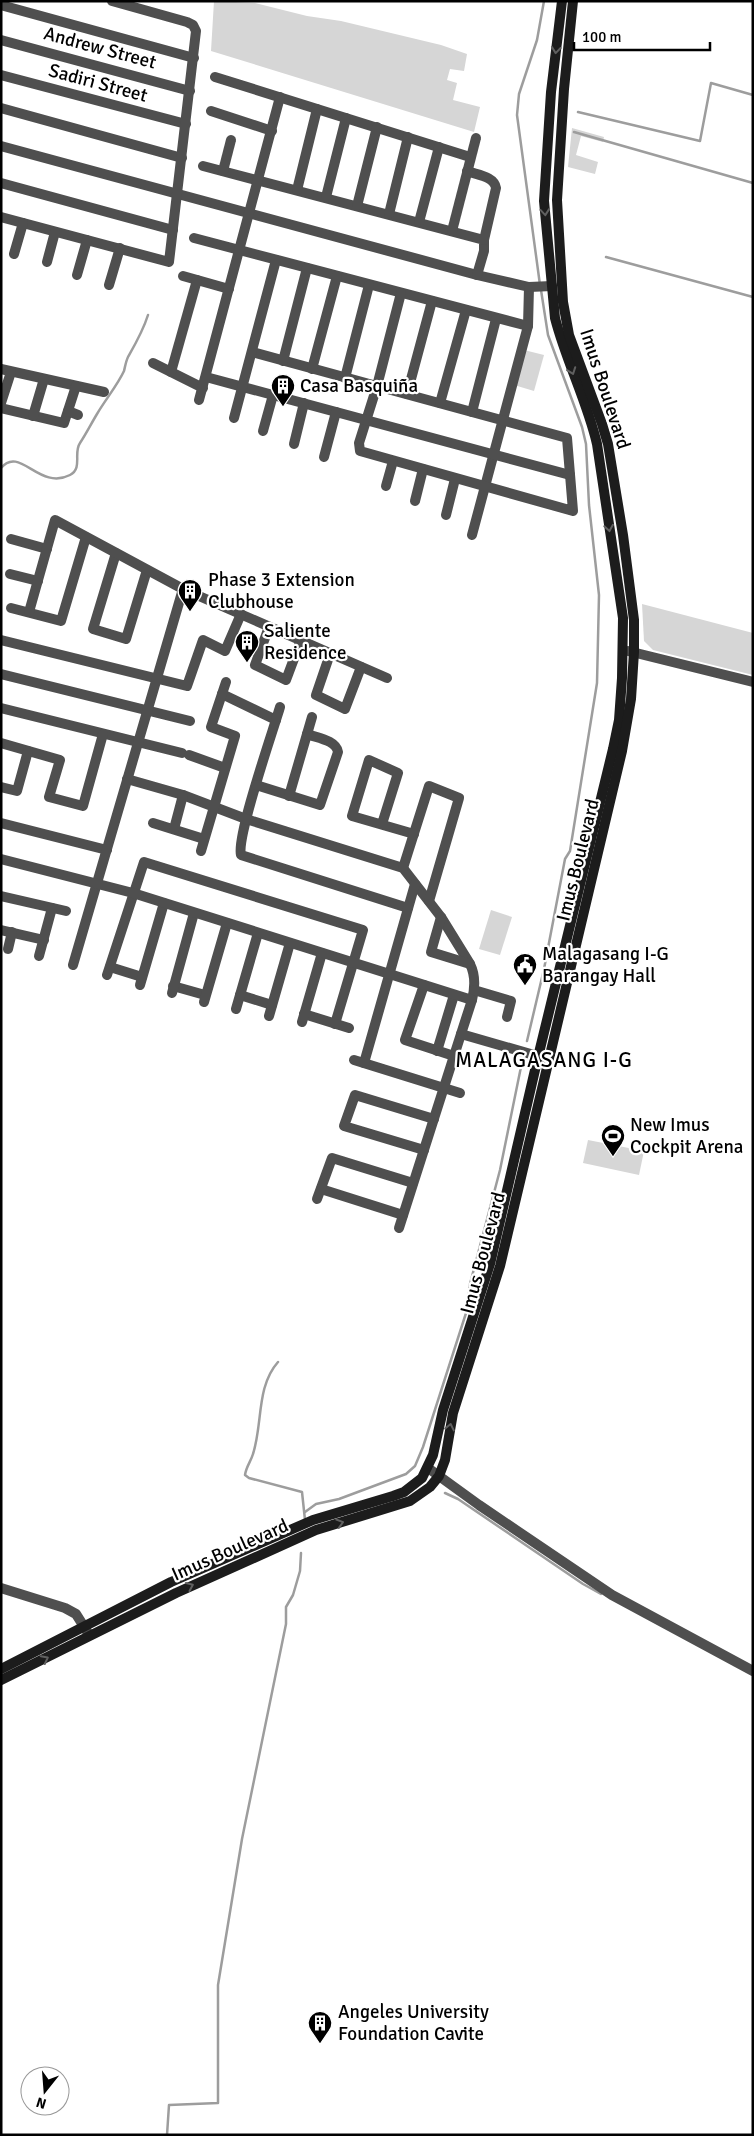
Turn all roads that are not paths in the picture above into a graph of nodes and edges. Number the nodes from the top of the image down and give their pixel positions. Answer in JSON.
{"nodes":[{"id":1,"x":112,"y":1,"type":"edge"},
{"id":2,"x":562,"y":1,"type":"edge"},
{"id":3,"x":574,"y":1,"type":"edge"},
{"id":4,"x":1,"y":5,"type":"edge"},
{"id":5,"x":1,"y":40,"type":"edge"},
{"id":6,"x":194,"y":58,"type":"junction"},
{"id":7,"x":1,"y":74,"type":"edge"},
{"id":8,"x":214,"y":77,"type":"dead end"},
{"id":9,"x":190,"y":90,"type":"junction"},
{"id":10,"x":280,"y":97,"type":"junction"},
{"id":11,"x":1,"y":108,"type":"edge"},
{"id":12,"x":317,"y":108,"type":"junction"},
{"id":13,"x":211,"y":111,"type":"dead end"},
{"id":14,"x":346,"y":118,"type":"junction"},
{"id":15,"x":186,"y":124,"type":"junction"},
{"id":16,"x":377,"y":128,"type":"junction"},
{"id":17,"x":272,"y":131,"type":"junction"},
{"id":18,"x":408,"y":137,"type":"junction"},
{"id":19,"x":476,"y":138,"type":"dead end"},
{"id":20,"x":231,"y":140,"type":"dead end"},
{"id":21,"x":1,"y":146,"type":"edge"},
{"id":22,"x":439,"y":147,"type":"junction"},
{"id":23,"x":470,"y":157,"type":"junction"},
{"id":24,"x":182,"y":158,"type":"junction"},
{"id":25,"x":203,"y":166,"type":"dead end"},
{"id":26,"x":223,"y":170,"type":"junction"},
{"id":27,"x":467,"y":171,"type":"junction"},
{"id":28,"x":259,"y":180,"type":"junction"},
{"id":29,"x":1,"y":183,"type":"edge"},
{"id":30,"x":297,"y":190,"type":"junction"},
{"id":31,"x":178,"y":194,"type":"junction"},
{"id":32,"x":326,"y":197,"type":"junction"},
{"id":33,"x":357,"y":206,"type":"junction"},
{"id":34,"x":250,"y":214,"type":"junction"},
{"id":35,"x":389,"y":214,"type":"junction"},
{"id":36,"x":1,"y":217,"type":"edge"},
{"id":37,"x":419,"y":222,"type":"junction"},
{"id":38,"x":23,"y":223,"type":"junction"},
{"id":39,"x":173,"y":230,"type":"junction"},
{"id":40,"x":452,"y":231,"type":"junction"},
{"id":41,"x":56,"y":232,"type":"junction"},
{"id":42,"x":194,"y":238,"type":"dead end"},
{"id":43,"x":87,"y":240,"type":"junction"},
{"id":44,"x":484,"y":240,"type":"junction"},
{"id":45,"x":120,"y":248,"type":"junction"},
{"id":46,"x":240,"y":250,"type":"junction"},
{"id":47,"x":14,"y":254,"type":"dead end"},
{"id":48,"x":276,"y":260,"type":"junction"},
{"id":49,"x":47,"y":262,"type":"dead end"},
{"id":50,"x":307,"y":268,"type":"junction"},
{"id":51,"x":77,"y":275,"type":"dead end"},
{"id":52,"x":477,"y":275,"type":"junction"},
{"id":53,"x":183,"y":276,"type":"dead end"},
{"id":54,"x":337,"y":276,"type":"junction"},
{"id":55,"x":197,"y":280,"type":"junction"},
{"id":56,"x":369,"y":284,"type":"junction"},
{"id":57,"x":109,"y":285,"type":"dead end"},
{"id":58,"x":541,"y":287,"type":"junction"},
{"id":59,"x":229,"y":290,"type":"junction"},
{"id":60,"x":401,"y":293,"type":"junction"},
{"id":61,"x":432,"y":301,"type":"junction"},
{"id":62,"x":466,"y":310,"type":"junction"},
{"id":63,"x":496,"y":319,"type":"junction"},
{"id":64,"x":528,"y":326,"type":"junction"},
{"id":65,"x":252,"y":352,"type":"junction"},
{"id":66,"x":282,"y":361,"type":"junction"},
{"id":67,"x":153,"y":363,"type":"dead end"},
{"id":68,"x":312,"y":369,"type":"junction"},
{"id":69,"x":6,"y":370,"type":"edge"},
{"id":70,"x":171,"y":372,"type":"junction"},
{"id":71,"x":206,"y":376,"type":"junction"},
{"id":72,"x":345,"y":378,"type":"junction"},
{"id":73,"x":44,"y":379,"type":"junction"},
{"id":74,"x":76,"y":386,"type":"junction"},
{"id":75,"x":377,"y":386,"type":"junction"},
{"id":76,"x":243,"y":387,"type":"junction"},
{"id":77,"x":202,"y":388,"type":"junction"},
{"id":78,"x":104,"y":392,"type":"dead end"},
{"id":79,"x":407,"y":394,"type":"junction"},
{"id":80,"x":273,"y":395,"type":"junction"},
{"id":81,"x":199,"y":400,"type":"dead end"},
{"id":82,"x":1,"y":403,"type":"edge"},
{"id":83,"x":304,"y":403,"type":"junction"},
{"id":84,"x":440,"y":403,"type":"junction"},
{"id":85,"x":1,"y":408,"type":"edge"},
{"id":86,"x":336,"y":412,"type":"junction"},
{"id":87,"x":472,"y":412,"type":"junction"},
{"id":88,"x":33,"y":416,"type":"junction"},
{"id":89,"x":234,"y":418,"type":"dead end"},
{"id":90,"x":503,"y":420,"type":"junction"},
{"id":91,"x":367,"y":421,"type":"junction"},
{"id":92,"x":263,"y":431,"type":"dead end"},
{"id":93,"x":294,"y":444,"type":"dead end"},
{"id":94,"x":494,"y":455,"type":"junction"},
{"id":95,"x":324,"y":457,"type":"dead end"},
{"id":96,"x":393,"y":461,"type":"junction"},
{"id":97,"x":423,"y":469,"type":"junction"},
{"id":98,"x":570,"y":475,"type":"junction"},
{"id":99,"x":455,"y":479,"type":"junction"},
{"id":100,"x":386,"y":486,"type":"dead end"},
{"id":101,"x":485,"y":488,"type":"junction"},
{"id":102,"x":415,"y":501,"type":"dead end"},
{"id":103,"x":446,"y":515,"type":"dead end"},
{"id":104,"x":472,"y":535,"type":"dead end"},
{"id":105,"x":86,"y":537,"type":"junction"},
{"id":106,"x":11,"y":539,"type":"dead end"},
{"id":107,"x":47,"y":549,"type":"junction"},
{"id":108,"x":116,"y":553,"type":"junction"},
{"id":109,"x":147,"y":570,"type":"junction"},
{"id":110,"x":10,"y":574,"type":"dead end"},
{"id":111,"x":38,"y":581,"type":"junction"},
{"id":112,"x":183,"y":589,"type":"junction"},
{"id":113,"x":11,"y":608,"type":"dead end"},
{"id":114,"x":29,"y":612,"type":"junction"},
{"id":115,"x":241,"y":614,"type":"junction"},
{"id":116,"x":269,"y":627,"type":"junction"},
{"id":117,"x":1,"y":640,"type":"edge"},
{"id":118,"x":300,"y":640,"type":"junction"},
{"id":119,"x":629,"y":651,"type":"junction"},
{"id":120,"x":330,"y":654,"type":"junction"},
{"id":121,"x":361,"y":667,"type":"junction"},
{"id":122,"x":1,"y":674,"type":"edge"},
{"id":123,"x":157,"y":678,"type":"junction"},
{"id":124,"x":387,"y":678,"type":"dead end"},
{"id":125,"x":226,"y":682,"type":"dead end"},
{"id":126,"x":753,"y":682,"type":"edge"},
{"id":127,"x":222,"y":694,"type":"junction"},
{"id":128,"x":280,"y":707,"type":"dead end"},
{"id":129,"x":2,"y":712,"type":"edge"},
{"id":130,"x":147,"y":712,"type":"junction"},
{"id":131,"x":312,"y":717,"type":"dead end"},
{"id":132,"x":276,"y":720,"type":"junction"},
{"id":133,"x":190,"y":721,"type":"dead end"},
{"id":134,"x":103,"y":734,"type":"junction"},
{"id":135,"x":307,"y":734,"type":"junction"},
{"id":136,"x":1,"y":743,"type":"edge"},
{"id":137,"x":138,"y":743,"type":"junction"},
{"id":138,"x":28,"y":751,"type":"junction"},
{"id":139,"x":225,"y":768,"type":"junction"},
{"id":140,"x":127,"y":779,"type":"junction"},
{"id":141,"x":256,"y":785,"type":"junction"},
{"id":142,"x":1,"y":787,"type":"edge"},
{"id":143,"x":183,"y":795,"type":"junction"},
{"id":144,"x":289,"y":796,"type":"junction"},
{"id":145,"x":214,"y":807,"type":"junction"},
{"id":146,"x":246,"y":819,"type":"junction"},
{"id":147,"x":153,"y":822,"type":"dead end"},
{"id":148,"x":1,"y":824,"type":"edge"},
{"id":149,"x":382,"y":824,"type":"junction"},
{"id":150,"x":174,"y":829,"type":"junction"},
{"id":151,"x":414,"y":834,"type":"junction"},
{"id":152,"x":204,"y":839,"type":"junction"},
{"id":153,"x":106,"y":850,"type":"junction"},
{"id":154,"x":201,"y":851,"type":"dead end"},
{"id":155,"x":1,"y":859,"type":"edge"},
{"id":156,"x":402,"y":868,"type":"junction"},
{"id":157,"x":97,"y":883,"type":"junction"},
{"id":158,"x":415,"y":884,"type":"junction"},
{"id":159,"x":133,"y":893,"type":"junction"},
{"id":160,"x":1,"y":896,"type":"edge"},
{"id":161,"x":429,"y":901,"type":"junction"},
{"id":162,"x":164,"y":904,"type":"junction"},
{"id":163,"x":52,"y":908,"type":"junction"},
{"id":164,"x":408,"y":908,"type":"junction"},
{"id":165,"x":66,"y":911,"type":"dead end"},
{"id":166,"x":194,"y":913,"type":"junction"},
{"id":167,"x":440,"y":917,"type":"junction"},
{"id":168,"x":227,"y":923,"type":"junction"},
{"id":169,"x":1,"y":930,"type":"edge"},
{"id":170,"x":12,"y":932,"type":"junction"},
{"id":171,"x":258,"y":933,"type":"junction"},
{"id":172,"x":44,"y":940,"type":"junction"},
{"id":173,"x":290,"y":943,"type":"junction"},
{"id":174,"x":8,"y":949,"type":"dead end"},
{"id":175,"x":322,"y":953,"type":"junction"},
{"id":176,"x":39,"y":956,"type":"dead end"},
{"id":177,"x":354,"y":963,"type":"junction"},
{"id":178,"x":470,"y":964,"type":"junction"},
{"id":179,"x":73,"y":965,"type":"dead end"},
{"id":180,"x":389,"y":974,"type":"junction"},
{"id":181,"x":424,"y":985,"type":"junction"},
{"id":182,"x":240,"y":995,"type":"junction"},
{"id":183,"x":454,"y":995,"type":"junction"},
{"id":184,"x":473,"y":995,"type":"junction"},
{"id":185,"x":272,"y":1004,"type":"junction"},
{"id":186,"x":236,"y":1009,"type":"dead end"},
{"id":187,"x":269,"y":1016,"type":"dead end"},
{"id":188,"x":507,"y":1017,"type":"dead end"},
{"id":189,"x":335,"y":1024,"type":"junction"},
{"id":190,"x":349,"y":1028,"type":"dead end"},
{"id":191,"x":461,"y":1034,"type":"junction"},
{"id":192,"x":437,"y":1051,"type":"junction"},
{"id":193,"x":454,"y":1056,"type":"junction"},
{"id":194,"x":543,"y":1058,"type":"junction"},
{"id":195,"x":354,"y":1060,"type":"dead end"},
{"id":196,"x":364,"y":1063,"type":"junction"},
{"id":197,"x":444,"y":1088,"type":"junction"},
{"id":198,"x":460,"y":1093,"type":"dead end"},
{"id":199,"x":434,"y":1119,"type":"junction"},
{"id":200,"x":424,"y":1150,"type":"junction"},
{"id":201,"x":413,"y":1183,"type":"junction"},
{"id":202,"x":403,"y":1214,"type":"junction"},
{"id":203,"x":399,"y":1228,"type":"dead end"},
{"id":204,"x":428,"y":1468,"type":"junction"},
{"id":205,"x":439,"y":1476,"type":"junction"},
{"id":206,"x":1,"y":1588,"type":"edge"},
{"id":207,"x":83,"y":1626,"type":"junction"},
{"id":208,"x":90,"y":1636,"type":"junction"},
{"id":209,"x":1,"y":1669,"type":"edge"},
{"id":210,"x":753,"y":1671,"type":"edge"},
{"id":211,"x":1,"y":1680,"type":"edge"}],
"edges":[{"from":1,"to":6,"type":"street"},
{"from":2,"to":58,"type":"main road","name":"Imus Boulevard","one_way":true},
{"from":3,"to":119,"type":"main road","name":"Imus Boulevard"},
{"from":4,"to":6,"type":"street"},
{"from":5,"to":9,"type":"street","name":"Andrew Street"},
{"from":6,"to":9,"type":"street"},
{"from":7,"to":15,"type":"street","name":"Sadiri Street"},
{"from":8,"to":10,"type":"street"},
{"from":9,"to":15,"type":"street"},
{"from":10,"to":12,"type":"street"},
{"from":10,"to":17,"type":"street"},
{"from":11,"to":24,"type":"street"},
{"from":12,"to":14,"type":"street"},
{"from":12,"to":30,"type":"street"},
{"from":13,"to":17,"type":"street"},
{"from":14,"to":16,"type":"street"},
{"from":14,"to":32,"type":"street"},
{"from":15,"to":24,"type":"street"},
{"from":16,"to":18,"type":"street"},
{"from":16,"to":33,"type":"street"},
{"from":17,"to":28,"type":"street"},
{"from":18,"to":22,"type":"street"},
{"from":18,"to":35,"type":"street"},
{"from":19,"to":23,"type":"street"},
{"from":20,"to":26,"type":"street"},
{"from":21,"to":31,"type":"street"},
{"from":22,"to":23,"type":"street"},
{"from":22,"to":37,"type":"street"},
{"from":23,"to":27,"type":"street"},
{"from":24,"to":31,"type":"street"},
{"from":25,"to":26,"type":"street"},
{"from":26,"to":28,"type":"street"},
{"from":27,"to":40,"type":"street"},
{"from":27,"to":44,"type":"street"},
{"from":28,"to":30,"type":"street"},
{"from":28,"to":34,"type":"street"},
{"from":29,"to":39,"type":"street"},
{"from":30,"to":32,"type":"street"},
{"from":31,"to":34,"type":"street"},
{"from":31,"to":39,"type":"street"},
{"from":32,"to":33,"type":"street"},
{"from":33,"to":35,"type":"street"},
{"from":34,"to":46,"type":"street"},
{"from":34,"to":52,"type":"street"},
{"from":35,"to":37,"type":"street"},
{"from":36,"to":38,"type":"street"},
{"from":37,"to":40,"type":"street"},
{"from":38,"to":41,"type":"street"},
{"from":38,"to":47,"type":"street"},
{"from":39,"to":45,"type":"street"},
{"from":40,"to":44,"type":"street"},
{"from":41,"to":43,"type":"street"},
{"from":41,"to":49,"type":"street"},
{"from":42,"to":46,"type":"street"},
{"from":43,"to":45,"type":"street"},
{"from":43,"to":51,"type":"street"},
{"from":44,"to":52,"type":"street"},
{"from":45,"to":57,"type":"street"},
{"from":46,"to":48,"type":"street"},
{"from":46,"to":59,"type":"street"},
{"from":48,"to":50,"type":"street"},
{"from":48,"to":65,"type":"street"},
{"from":50,"to":54,"type":"street"},
{"from":50,"to":66,"type":"street"},
{"from":52,"to":58,"type":"street"},
{"from":53,"to":55,"type":"street"},
{"from":54,"to":56,"type":"street"},
{"from":54,"to":68,"type":"street"},
{"from":55,"to":59,"type":"street"},
{"from":55,"to":70,"type":"street"},
{"from":56,"to":60,"type":"street"},
{"from":56,"to":72,"type":"street"},
{"from":58,"to":64,"type":"street"},
{"from":58,"to":119,"type":"main road","name":"Imus Boulevard","one_way":true},
{"from":59,"to":71,"type":"street"},
{"from":60,"to":61,"type":"street"},
{"from":60,"to":75,"type":"street"},
{"from":61,"to":62,"type":"street"},
{"from":61,"to":79,"type":"street"},
{"from":62,"to":63,"type":"street"},
{"from":62,"to":84,"type":"street"},
{"from":63,"to":64,"type":"street"},
{"from":63,"to":87,"type":"street"},
{"from":64,"to":90,"type":"street"},
{"from":65,"to":66,"type":"street"},
{"from":65,"to":76,"type":"street"},
{"from":66,"to":68,"type":"street"},
{"from":67,"to":70,"type":"street"},
{"from":68,"to":72,"type":"street"},
{"from":69,"to":73,"type":"street"},
{"from":69,"to":82,"type":"street"},
{"from":70,"to":77,"type":"street"},
{"from":71,"to":76,"type":"street"},
{"from":71,"to":77,"type":"street"},
{"from":72,"to":75,"type":"street"},
{"from":73,"to":74,"type":"street"},
{"from":73,"to":88,"type":"street"},
{"from":74,"to":78,"type":"street"},
{"from":74,"to":88,"type":"street"},
{"from":75,"to":79,"type":"street"},
{"from":75,"to":91,"type":"street"},
{"from":76,"to":80,"type":"street"},
{"from":76,"to":89,"type":"street"},
{"from":77,"to":81,"type":"street"},
{"from":79,"to":84,"type":"street"},
{"from":80,"to":83,"type":"street"},
{"from":80,"to":92,"type":"street"},
{"from":83,"to":86,"type":"street"},
{"from":83,"to":93,"type":"street"},
{"from":84,"to":87,"type":"street"},
{"from":85,"to":88,"type":"street"},
{"from":86,"to":91,"type":"street"},
{"from":86,"to":95,"type":"street"},
{"from":87,"to":90,"type":"street"},
{"from":90,"to":94,"type":"street"},
{"from":90,"to":98,"type":"street"},
{"from":91,"to":94,"type":"street"},
{"from":91,"to":96,"type":"street"},
{"from":94,"to":98,"type":"street"},
{"from":94,"to":101,"type":"street"},
{"from":96,"to":97,"type":"street"},
{"from":96,"to":100,"type":"street"},
{"from":97,"to":99,"type":"street"},
{"from":97,"to":102,"type":"street"},
{"from":98,"to":101,"type":"street"},
{"from":99,"to":101,"type":"street"},
{"from":99,"to":103,"type":"street"},
{"from":101,"to":104,"type":"street"},
{"from":105,"to":107,"type":"street"},
{"from":105,"to":108,"type":"street"},
{"from":105,"to":114,"type":"street"},
{"from":106,"to":107,"type":"street"},
{"from":107,"to":111,"type":"street"},
{"from":108,"to":109,"type":"street"},
{"from":108,"to":109,"type":"street"},
{"from":109,"to":112,"type":"street"},
{"from":110,"to":111,"type":"street"},
{"from":111,"to":114,"type":"street"},
{"from":112,"to":115,"type":"street"},
{"from":112,"to":123,"type":"street"},
{"from":113,"to":114,"type":"street"},
{"from":115,"to":116,"type":"street"},
{"from":115,"to":123,"type":"street"},
{"from":116,"to":118,"type":"street"},
{"from":116,"to":118,"type":"street"},
{"from":117,"to":123,"type":"street"},
{"from":118,"to":120,"type":"street"},
{"from":119,"to":126,"type":"street"},
{"from":119,"to":194,"type":"main road","name":"Imus Boulevard"},
{"from":120,"to":121,"type":"street"},
{"from":120,"to":121,"type":"street"},
{"from":121,"to":124,"type":"street"},
{"from":122,"to":130,"type":"street"},
{"from":123,"to":130,"type":"street"},
{"from":125,"to":127,"type":"street"},
{"from":127,"to":132,"type":"street"},
{"from":127,"to":139,"type":"street"},
{"from":128,"to":132,"type":"street"},
{"from":129,"to":134,"type":"street"},
{"from":130,"to":133,"type":"street"},
{"from":130,"to":137,"type":"street"},
{"from":131,"to":135,"type":"street"},
{"from":132,"to":141,"type":"street"},
{"from":134,"to":137,"type":"street"},
{"from":134,"to":138,"type":"street"},
{"from":135,"to":144,"type":"street"},
{"from":135,"to":144,"type":"street"},
{"from":136,"to":138,"type":"street"},
{"from":137,"to":139,"type":"street"},
{"from":137,"to":140,"type":"street"},
{"from":138,"to":142,"type":"street"},
{"from":139,"to":145,"type":"street"},
{"from":140,"to":143,"type":"street"},
{"from":140,"to":153,"type":"street"},
{"from":141,"to":144,"type":"street"},
{"from":141,"to":146,"type":"street"},
{"from":143,"to":145,"type":"street"},
{"from":143,"to":150,"type":"street"},
{"from":145,"to":146,"type":"street"},
{"from":145,"to":152,"type":"street"},
{"from":146,"to":156,"type":"street"},
{"from":146,"to":164,"type":"street"},
{"from":147,"to":150,"type":"street"},
{"from":148,"to":153,"type":"street"},
{"from":149,"to":149,"type":"street"},
{"from":149,"to":151,"type":"street"},
{"from":150,"to":152,"type":"street"},
{"from":151,"to":156,"type":"street"},
{"from":151,"to":161,"type":"street"},
{"from":152,"to":154,"type":"street"},
{"from":153,"to":157,"type":"street"},
{"from":155,"to":157,"type":"street"},
{"from":156,"to":158,"type":"street"},
{"from":157,"to":159,"type":"street"},
{"from":157,"to":179,"type":"street"},
{"from":158,"to":161,"type":"street"},
{"from":158,"to":164,"type":"street"},
{"from":159,"to":162,"type":"street"},
{"from":159,"to":162,"type":"street"},
{"from":159,"to":177,"type":"street"},
{"from":160,"to":163,"type":"street"},
{"from":161,"to":167,"type":"street"},
{"from":162,"to":166,"type":"street"},
{"from":163,"to":165,"type":"street"},
{"from":163,"to":172,"type":"street"},
{"from":164,"to":180,"type":"street"},
{"from":166,"to":168,"type":"street"},
{"from":166,"to":168,"type":"street"},
{"from":167,"to":178,"type":"street"},
{"from":167,"to":178,"type":"street"},
{"from":168,"to":171,"type":"street"},
{"from":169,"to":170,"type":"street"},
{"from":170,"to":172,"type":"street"},
{"from":170,"to":174,"type":"street"},
{"from":171,"to":173,"type":"street"},
{"from":171,"to":182,"type":"street"},
{"from":172,"to":176,"type":"street"},
{"from":173,"to":175,"type":"street"},
{"from":173,"to":185,"type":"street"},
{"from":175,"to":177,"type":"street"},
{"from":175,"to":189,"type":"street"},
{"from":177,"to":180,"type":"street"},
{"from":177,"to":189,"type":"street"},
{"from":178,"to":184,"type":"street"},
{"from":180,"to":181,"type":"street"},
{"from":180,"to":196,"type":"street"},
{"from":181,"to":183,"type":"street"},
{"from":181,"to":192,"type":"street"},
{"from":182,"to":185,"type":"street"},
{"from":182,"to":186,"type":"street"},
{"from":183,"to":184,"type":"street"},
{"from":183,"to":192,"type":"street"},
{"from":184,"to":188,"type":"street"},
{"from":184,"to":191,"type":"street"},
{"from":185,"to":187,"type":"street"},
{"from":189,"to":190,"type":"street"},
{"from":191,"to":193,"type":"street"},
{"from":191,"to":194,"type":"street"},
{"from":192,"to":193,"type":"street"},
{"from":193,"to":197,"type":"street"},
{"from":194,"to":204,"type":"main road","name":"Imus Boulevard"},
{"from":205,"to":194,"type":"main road","name":"Imus Boulevard","one_way":true},
{"from":195,"to":196,"type":"street"},
{"from":196,"to":197,"type":"street"},
{"from":197,"to":198,"type":"street"},
{"from":197,"to":199,"type":"street"},
{"from":199,"to":200,"type":"street"},
{"from":199,"to":200,"type":"street"},
{"from":200,"to":201,"type":"street"},
{"from":201,"to":202,"type":"street"},
{"from":201,"to":202,"type":"street"},
{"from":202,"to":203,"type":"street"},
{"from":204,"to":205,"type":"street"},
{"from":204,"to":207,"type":"main road","name":"Imus Boulevard"},
{"from":208,"to":205,"type":"main road","name":"Imus Boulevard","one_way":true},
{"from":205,"to":210,"type":"street"},
{"from":206,"to":207,"type":"street"},
{"from":207,"to":208,"type":"street"},
{"from":207,"to":209,"type":"main road","name":"Imus Boulevard"},
{"from":211,"to":208,"type":"main road","name":"Imus Boulevard","one_way":true}]}
